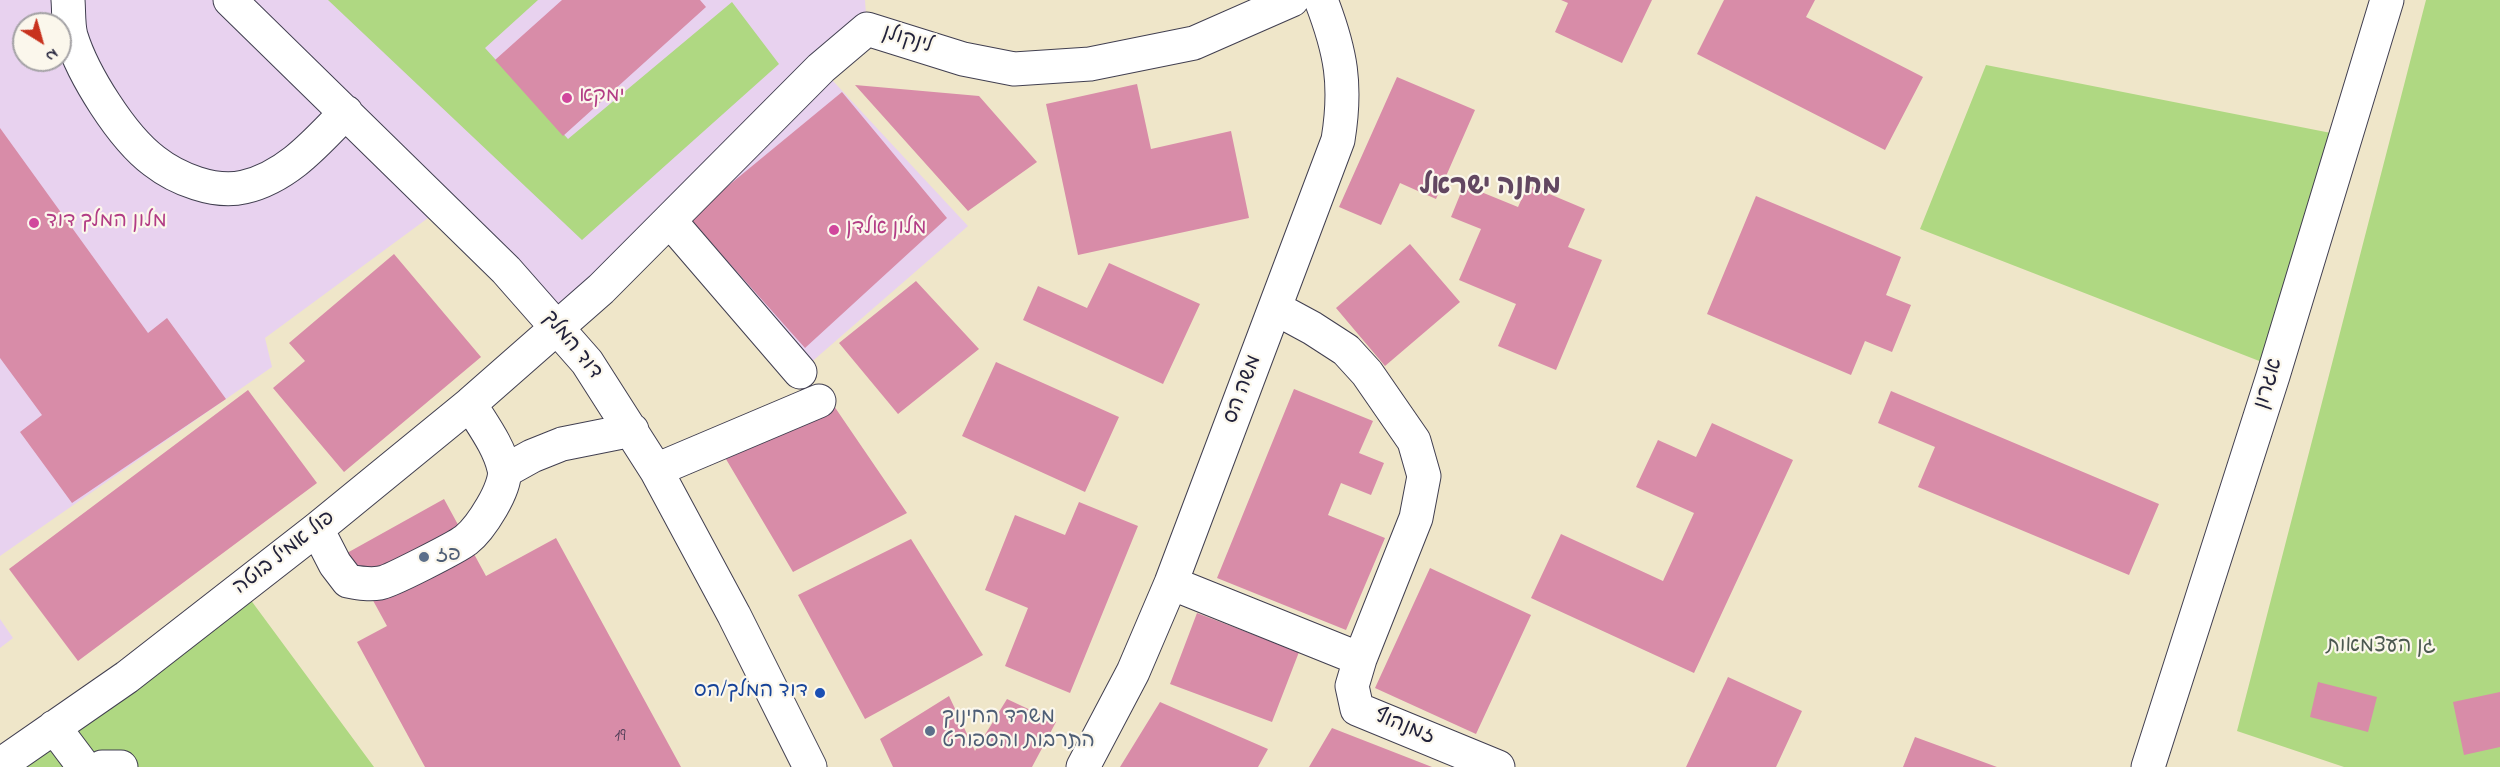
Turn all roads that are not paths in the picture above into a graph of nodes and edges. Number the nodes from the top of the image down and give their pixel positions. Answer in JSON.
{"nodes":[{"id":1,"x":68,"y":0,"type":"edge"},
{"id":2,"x":230,"y":0,"type":"edge"},
{"id":3,"x":1292,"y":0,"type":"edge"},
{"id":4,"x":1321,"y":0,"type":"edge"},
{"id":5,"x":2382,"y":4,"type":"edge"},
{"id":6,"x":346,"y":112,"type":"junction"},
{"id":7,"x":670,"y":221,"type":"junction"},
{"id":8,"x":1275,"y":308,"type":"junction"},
{"id":9,"x":558,"y":327,"type":"junction"},
{"id":10,"x":800,"y":372,"type":"dead end"},
{"id":11,"x":819,"y":401,"type":"dead end"},
{"id":12,"x":470,"y":404,"type":"junction"},
{"id":13,"x":632,"y":430,"type":"junction"},
{"id":14,"x":656,"y":470,"type":"junction"},
{"id":15,"x":505,"y":471,"type":"junction"},
{"id":16,"x":317,"y":529,"type":"junction"},
{"id":17,"x":1171,"y":583,"type":"junction"},
{"id":18,"x":1360,"y":659,"type":"junction"},
{"id":19,"x":54,"y":727,"type":"junction"},
{"id":20,"x":0,"y":765,"type":"edge"},
{"id":21,"x":84,"y":767,"type":"edge"},
{"id":22,"x":102,"y":767,"type":"edge"},
{"id":23,"x":121,"y":767,"type":"edge"},
{"id":24,"x":810,"y":767,"type":"edge"},
{"id":25,"x":1083,"y":767,"type":"edge"},
{"id":26,"x":1498,"y":767,"type":"edge"},
{"id":27,"x":2148,"y":767,"type":"edge"}],
"edges":[{"from":1,"to":6,"type":"street"},
{"from":2,"to":6,"type":"street","name":"דוד המלך"},
{"from":3,"to":7,"type":"street","name":"לינקולן"},
{"from":4,"to":8,"type":"street","name":"משה הס"},
{"from":5,"to":27,"type":"street","name":"אגרון"},
{"from":6,"to":9,"type":"street","name":"דוד המלך"},
{"from":7,"to":9,"type":"street","name":"לינקולן"},
{"from":7,"to":10,"type":"street"},
{"from":8,"to":17,"type":"street","name":"משה הס"},
{"from":8,"to":18,"type":"street"},
{"from":9,"to":12,"type":"street","name":"פול אמיל בוטה"},
{"from":9,"to":13,"type":"street","name":"דוד המלך"},
{"from":11,"to":14,"type":"street"},
{"from":12,"to":15,"type":"street"},
{"from":12,"to":16,"type":"street","name":"פול אמיל בוטה"},
{"from":13,"to":14,"type":"street","name":"דוד המלך"},
{"from":13,"to":15,"type":"street"},
{"from":14,"to":24,"type":"street","name":"דוד המלך"},
{"from":15,"to":16,"type":"street"},
{"from":16,"to":19,"type":"street","name":"פול אמיל בוטה"},
{"from":17,"to":18,"type":"street"},
{"from":17,"to":25,"type":"street","name":"משה הס"},
{"from":18,"to":26,"type":"street","name":"זמנהוף"},
{"from":19,"to":20,"type":"street","name":"פול אמיל בוטה"},
{"from":19,"to":21,"type":"street"},
{"from":22,"to":23,"type":"street"}]}
